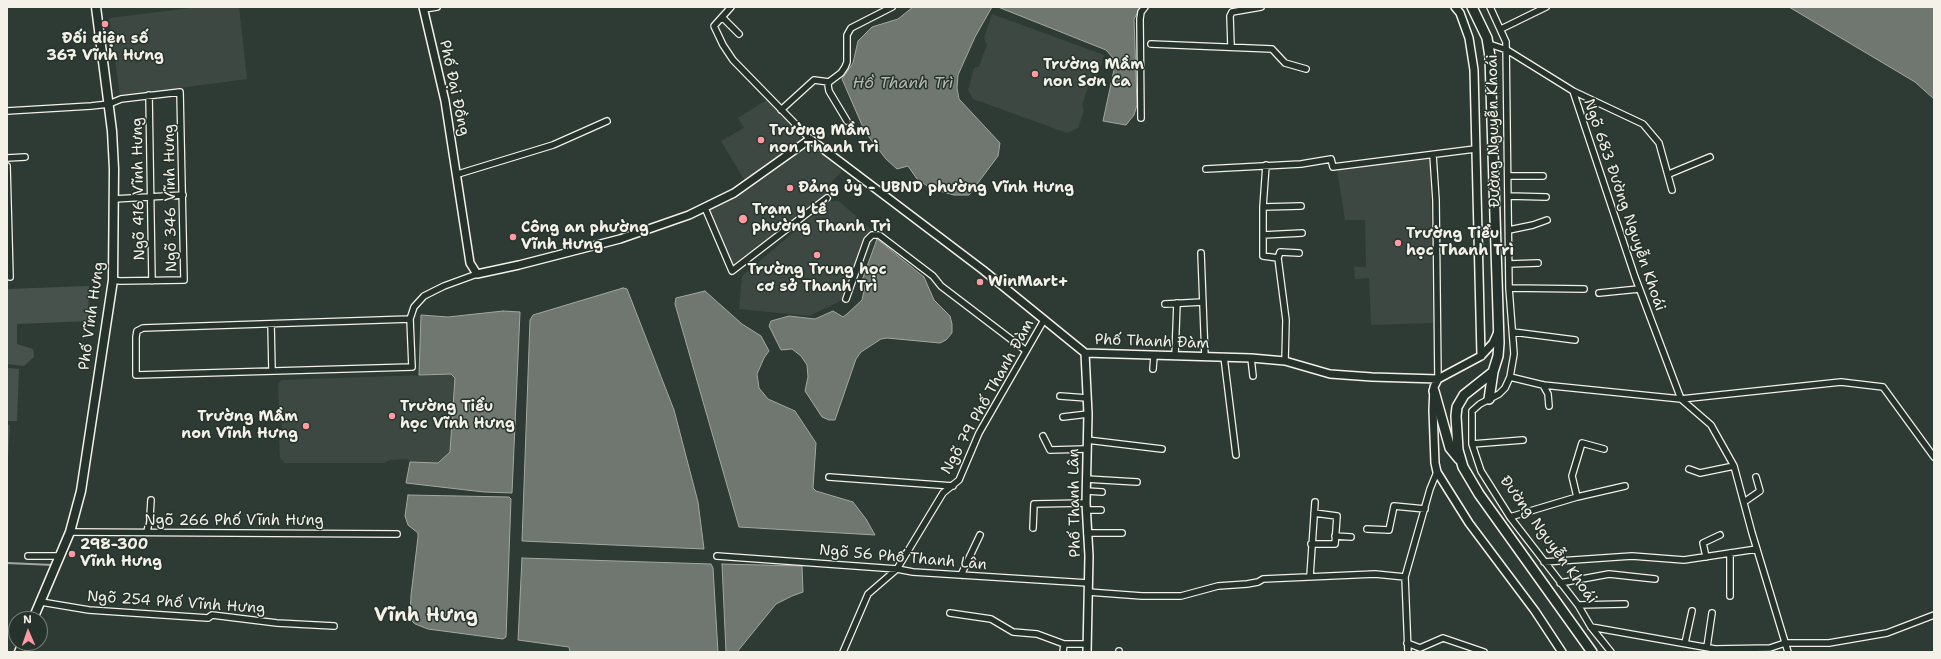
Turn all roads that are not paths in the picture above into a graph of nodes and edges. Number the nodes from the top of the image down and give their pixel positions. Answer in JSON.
{"nodes":[{"id":1,"x":96,"y":7,"type":"edge"},
{"id":2,"x":437,"y":7,"type":"edge"},
{"id":3,"x":731,"y":7,"type":"edge"},
{"id":4,"x":892,"y":7,"type":"edge"},
{"id":5,"x":1145,"y":7,"type":"edge"},
{"id":6,"x":1261,"y":7,"type":"edge"},
{"id":7,"x":1455,"y":7,"type":"edge"},
{"id":8,"x":1472,"y":7,"type":"edge"},
{"id":9,"x":1490,"y":7,"type":"edge"},
{"id":10,"x":1546,"y":7,"type":"edge"},
{"id":11,"x":424,"y":8,"type":"edge"},
{"id":12,"x":1234,"y":8,"type":"edge"},
{"id":13,"x":722,"y":17,"type":"junction"},
{"id":14,"x":1501,"y":29,"type":"junction"},
{"id":15,"x":739,"y":34,"type":"dead end"},
{"id":16,"x":1151,"y":44,"type":"dead end"},
{"id":17,"x":1489,"y":44,"type":"junction"},
{"id":18,"x":1231,"y":46,"type":"junction"},
{"id":19,"x":1507,"y":50,"type":"junction"},
{"id":20,"x":1306,"y":69,"type":"dead end"},
{"id":21,"x":829,"y":82,"type":"junction"},
{"id":22,"x":1573,"y":91,"type":"junction"},
{"id":23,"x":180,"y":92,"type":"joint"},
{"id":24,"x":149,"y":95,"type":"junction"},
{"id":25,"x":109,"y":104,"type":"junction"},
{"id":26,"x":781,"y":110,"type":"junction"},
{"id":27,"x":7,"y":112,"type":"edge"},
{"id":28,"x":1141,"y":118,"type":"dead end"},
{"id":29,"x":607,"y":121,"type":"dead end"},
{"id":30,"x":847,"y":121,"type":"dead end"},
{"id":31,"x":810,"y":139,"type":"junction"},
{"id":32,"x":1476,"y":149,"type":"junction"},
{"id":33,"x":1434,"y":154,"type":"junction"},
{"id":34,"x":25,"y":157,"type":"dead end"},
{"id":35,"x":1710,"y":157,"type":"dead end"},
{"id":36,"x":7,"y":158,"type":"edge"},
{"id":37,"x":1266,"y":165,"type":"junction"},
{"id":38,"x":7,"y":166,"type":"edge"},
{"id":39,"x":1206,"y":169,"type":"dead end"},
{"id":40,"x":458,"y":174,"type":"junction"},
{"id":41,"x":1669,"y":174,"type":"junction"},
{"id":42,"x":1508,"y":176,"type":"junction"},
{"id":43,"x":1543,"y":176,"type":"dead end"},
{"id":44,"x":1672,"y":190,"type":"dead end"},
{"id":45,"x":183,"y":195,"type":"junction"},
{"id":46,"x":1508,"y":196,"type":"junction"},
{"id":47,"x":151,"y":198,"type":"junction"},
{"id":48,"x":827,"y":198,"type":"dead end"},
{"id":49,"x":1546,"y":198,"type":"dead end"},
{"id":50,"x":114,"y":199,"type":"junction"},
{"id":51,"x":1263,"y":206,"type":"junction"},
{"id":52,"x":1302,"y":206,"type":"dead end"},
{"id":53,"x":705,"y":208,"type":"junction"},
{"id":54,"x":1547,"y":220,"type":"dead end"},
{"id":55,"x":1509,"y":230,"type":"junction"},
{"id":56,"x":1302,"y":233,"type":"dead end"},
{"id":57,"x":1263,"y":235,"type":"junction"},
{"id":58,"x":1201,"y":252,"type":"dead end"},
{"id":59,"x":1299,"y":252,"type":"dead end"},
{"id":60,"x":1278,"y":258,"type":"junction"},
{"id":61,"x":1538,"y":263,"type":"dead end"},
{"id":62,"x":1509,"y":264,"type":"junction"},
{"id":63,"x":477,"y":274,"type":"junction"},
{"id":64,"x":10,"y":277,"type":"dead end"},
{"id":65,"x":113,"y":280,"type":"junction"},
{"id":66,"x":152,"y":281,"type":"junction"},
{"id":67,"x":1509,"y":288,"type":"junction"},
{"id":68,"x":1584,"y":289,"type":"dead end"},
{"id":69,"x":1639,"y":289,"type":"junction"},
{"id":70,"x":1599,"y":293,"type":"dead end"},
{"id":71,"x":846,"y":299,"type":"dead end"},
{"id":72,"x":1203,"y":302,"type":"junction"},
{"id":73,"x":1177,"y":303,"type":"junction"},
{"id":74,"x":1165,"y":304,"type":"dead end"},
{"id":75,"x":410,"y":319,"type":"junction"},
{"id":76,"x":1044,"y":320,"type":"junction"},
{"id":77,"x":271,"y":324,"type":"junction"},
{"id":78,"x":1499,"y":332,"type":"junction"},
{"id":79,"x":1513,"y":332,"type":"junction"},
{"id":80,"x":1575,"y":340,"type":"dead end"},
{"id":81,"x":1025,"y":350,"type":"junction"},
{"id":82,"x":1085,"y":353,"type":"junction"},
{"id":83,"x":1154,"y":356,"type":"junction"},
{"id":84,"x":1175,"y":356,"type":"junction"},
{"id":85,"x":1481,"y":356,"type":"junction"},
{"id":86,"x":1206,"y":357,"type":"junction"},
{"id":87,"x":1224,"y":357,"type":"junction"},
{"id":88,"x":1251,"y":358,"type":"junction"},
{"id":89,"x":1285,"y":361,"type":"junction"},
{"id":90,"x":1153,"y":369,"type":"dead end"},
{"id":91,"x":272,"y":370,"type":"junction"},
{"id":92,"x":1493,"y":372,"type":"junction"},
{"id":93,"x":1253,"y":376,"type":"dead end"},
{"id":94,"x":1510,"y":377,"type":"junction"},
{"id":95,"x":1438,"y":378,"type":"junction"},
{"id":96,"x":1543,"y":385,"type":"junction"},
{"id":97,"x":1434,"y":391,"type":"junction"},
{"id":98,"x":1060,"y":396,"type":"dead end"},
{"id":99,"x":1087,"y":398,"type":"junction"},
{"id":100,"x":1489,"y":399,"type":"junction"},
{"id":101,"x":1681,"y":399,"type":"junction"},
{"id":102,"x":1549,"y":406,"type":"dead end"},
{"id":103,"x":1088,"y":414,"type":"junction"},
{"id":104,"x":1064,"y":417,"type":"dead end"},
{"id":105,"x":1043,"y":436,"type":"dead end"},
{"id":106,"x":1087,"y":440,"type":"junction"},
{"id":107,"x":1523,"y":440,"type":"dead end"},
{"id":108,"x":1472,"y":444,"type":"junction"},
{"id":109,"x":1086,"y":449,"type":"junction"},
{"id":110,"x":1162,"y":449,"type":"dead end"},
{"id":111,"x":1604,"y":449,"type":"dead end"},
{"id":112,"x":1236,"y":455,"type":"dead end"},
{"id":113,"x":1934,"y":457,"type":"edge"},
{"id":114,"x":1461,"y":461,"type":"junction"},
{"id":115,"x":1734,"y":466,"type":"junction"},
{"id":116,"x":1689,"y":469,"type":"dead end"},
{"id":117,"x":1438,"y":472,"type":"junction"},
{"id":118,"x":829,"y":477,"type":"dead end"},
{"id":119,"x":1756,"y":477,"type":"dead end"},
{"id":120,"x":1086,"y":479,"type":"junction"},
{"id":121,"x":1137,"y":482,"type":"dead end"},
{"id":122,"x":953,"y":486,"type":"junction"},
{"id":123,"x":1625,"y":486,"type":"dead end"},
{"id":124,"x":1086,"y":491,"type":"junction"},
{"id":125,"x":1102,"y":492,"type":"dead end"},
{"id":126,"x":1577,"y":497,"type":"junction"},
{"id":127,"x":151,"y":500,"type":"dead end"},
{"id":128,"x":1315,"y":502,"type":"dead end"},
{"id":129,"x":1744,"y":502,"type":"junction"},
{"id":130,"x":1086,"y":506,"type":"junction"},
{"id":131,"x":1425,"y":509,"type":"junction"},
{"id":132,"x":1101,"y":510,"type":"dead end"},
{"id":133,"x":1314,"y":513,"type":"junction"},
{"id":134,"x":1510,"y":517,"type":"junction"},
{"id":135,"x":1033,"y":528,"type":"dead end"},
{"id":136,"x":1367,"y":529,"type":"dead end"},
{"id":137,"x":70,"y":532,"type":"junction"},
{"id":138,"x":147,"y":532,"type":"junction"},
{"id":139,"x":1087,"y":533,"type":"junction"},
{"id":140,"x":397,"y":534,"type":"dead end"},
{"id":141,"x":1122,"y":534,"type":"dead end"},
{"id":142,"x":980,"y":535,"type":"dead end"},
{"id":143,"x":1335,"y":536,"type":"junction"},
{"id":144,"x":1720,"y":536,"type":"dead end"},
{"id":145,"x":1351,"y":537,"type":"dead end"},
{"id":146,"x":1311,"y":544,"type":"junction"},
{"id":147,"x":1757,"y":549,"type":"junction"},
{"id":148,"x":1730,"y":553,"type":"junction"},
{"id":149,"x":28,"y":556,"type":"dead end"},
{"id":150,"x":60,"y":556,"type":"junction"},
{"id":151,"x":717,"y":556,"type":"dead end"},
{"id":152,"x":1706,"y":557,"type":"junction"},
{"id":153,"x":1544,"y":562,"type":"junction"},
{"id":154,"x":898,"y":569,"type":"junction"},
{"id":155,"x":961,"y":576,"type":"junction"},
{"id":156,"x":1310,"y":576,"type":"junction"},
{"id":157,"x":1405,"y":577,"type":"junction"},
{"id":158,"x":1655,"y":579,"type":"dead end"},
{"id":159,"x":1088,"y":583,"type":"junction"},
{"id":160,"x":1560,"y":583,"type":"junction"},
{"id":161,"x":1088,"y":592,"type":"junction"},
{"id":162,"x":1730,"y":596,"type":"dead end"},
{"id":163,"x":41,"y":602,"type":"junction"},
{"id":164,"x":1626,"y":604,"type":"dead end"},
{"id":165,"x":1578,"y":605,"type":"junction"},
{"id":166,"x":37,"y":611,"type":"edge"},
{"id":167,"x":1692,"y":611,"type":"dead end"},
{"id":168,"x":950,"y":613,"type":"dead end"},
{"id":169,"x":1712,"y":613,"type":"dead end"},
{"id":170,"x":1934,"y":615,"type":"edge"},
{"id":171,"x":334,"y":626,"type":"dead end"},
{"id":172,"x":1591,"y":627,"type":"junction"},
{"id":173,"x":1407,"y":643,"type":"junction"},
{"id":174,"x":1684,"y":643,"type":"junction"},
{"id":175,"x":1785,"y":643,"type":"junction"},
{"id":176,"x":1064,"y":644,"type":"junction"},
{"id":177,"x":1707,"y":647,"type":"junction"},
{"id":178,"x":1087,"y":648,"type":"edge"},
{"id":179,"x":1720,"y":650,"type":"edge"},
{"id":180,"x":843,"y":652,"type":"edge"},
{"id":181,"x":1063,"y":652,"type":"edge"},
{"id":182,"x":1408,"y":652,"type":"edge"},
{"id":183,"x":1484,"y":652,"type":"edge"},
{"id":184,"x":1562,"y":652,"type":"edge"},
{"id":185,"x":1592,"y":652,"type":"edge"},
{"id":186,"x":1611,"y":652,"type":"edge"},
{"id":187,"x":1788,"y":652,"type":"edge"}],
"edges":[{"from":1,"to":25,"type":"main road","name":"Phố Vĩnh Hưng"},
{"from":2,"to":11,"type":"street"},
{"from":3,"to":13,"type":"street"},
{"from":4,"to":21,"type":"street"},
{"from":5,"to":28,"type":"street"},
{"from":6,"to":12,"type":"street"},
{"from":7,"to":32,"type":"street","name":"Đường Nguyễn Khoái"},
{"from":8,"to":17,"type":"main road","name":"Đường Nguyễn Khoái"},
{"from":9,"to":14,"type":"street","name":"Đường Nguyễn Khoái"},
{"from":10,"to":14,"type":"street"},
{"from":11,"to":40,"type":"street","name":"Phố Đại Đồng"},
{"from":12,"to":18,"type":"street"},
{"from":13,"to":15,"type":"street"},
{"from":13,"to":26,"type":"street"},
{"from":14,"to":19,"type":"street","name":"Đường Nguyễn Khoái"},
{"from":16,"to":18,"type":"street"},
{"from":17,"to":19,"type":"street","name":"Ngõ 683 Đường Nguyễn Khoái"},
{"from":17,"to":78,"type":"main road","name":"Đường Nguyễn Khoái"},
{"from":18,"to":20,"type":"street"},
{"from":19,"to":22,"type":"street","name":"Ngõ 683 Đường Nguyễn Khoái"},
{"from":19,"to":42,"type":"street","name":"Đường Nguyễn Khoái"},
{"from":21,"to":26,"type":"street"},
{"from":21,"to":30,"type":"street"},
{"from":22,"to":41,"type":"street"},
{"from":22,"to":69,"type":"street","name":"Ngõ 683 Đường Nguyễn Khoái"},
{"from":23,"to":24,"type":"street","name":"Ngõ 416 Vĩnh Hưng"},
{"from":23,"to":45,"type":"street","name":"Ngõ 346 Vĩnh Hưng"},
{"from":24,"to":25,"type":"street","name":"Ngõ 416 Vĩnh Hưng"},
{"from":24,"to":47,"type":"street","name":"Ngõ 416 Vĩnh Hưng"},
{"from":25,"to":27,"type":"street","name":"Ngõ 416 Vĩnh Hưng"},
{"from":25,"to":50,"type":"main road","name":"Phố Vĩnh Hưng"},
{"from":26,"to":31,"type":"street"},
{"from":29,"to":40,"type":"street"},
{"from":31,"to":53,"type":"street"},
{"from":31,"to":76,"type":"street","name":"Phố Thanh Đàm"},
{"from":32,"to":33,"type":"street"},
{"from":32,"to":85,"type":"street","name":"Đường Nguyễn Khoái"},
{"from":33,"to":37,"type":"street"},
{"from":33,"to":95,"type":"street"},
{"from":34,"to":36,"type":"street"},
{"from":35,"to":41,"type":"street"},
{"from":37,"to":39,"type":"street"},
{"from":37,"to":51,"type":"street"},
{"from":38,"to":64,"type":"street"},
{"from":40,"to":63,"type":"street","name":"Phố Đại Đồng"},
{"from":41,"to":44,"type":"street"},
{"from":42,"to":43,"type":"street"},
{"from":42,"to":46,"type":"street","name":"Đường Nguyễn Khoái"},
{"from":45,"to":47,"type":"street"},
{"from":45,"to":66,"type":"street","name":"Ngõ 346 Vĩnh Hưng"},
{"from":46,"to":49,"type":"street"},
{"from":46,"to":55,"type":"street","name":"Đường Nguyễn Khoái"},
{"from":47,"to":50,"type":"street"},
{"from":47,"to":66,"type":"street","name":"Ngõ 416 Vĩnh Hưng"},
{"from":48,"to":53,"type":"street"},
{"from":50,"to":65,"type":"main road","name":"Phố Vĩnh Hưng"},
{"from":51,"to":52,"type":"street"},
{"from":51,"to":57,"type":"street"},
{"from":53,"to":63,"type":"street"},
{"from":54,"to":55,"type":"street"},
{"from":55,"to":62,"type":"street","name":"Đường Nguyễn Khoái"},
{"from":56,"to":57,"type":"street"},
{"from":57,"to":60,"type":"street"},
{"from":58,"to":72,"type":"street"},
{"from":59,"to":60,"type":"street"},
{"from":60,"to":89,"type":"street"},
{"from":61,"to":62,"type":"street"},
{"from":62,"to":67,"type":"street","name":"Đường Nguyễn Khoái"},
{"from":63,"to":75,"type":"street"},
{"from":65,"to":66,"type":"street","name":"Ngõ 346 Vĩnh Hưng"},
{"from":65,"to":137,"type":"main road","name":"Phố Vĩnh Hưng"},
{"from":67,"to":68,"type":"street"},
{"from":67,"to":79,"type":"street","name":"Đường Nguyễn Khoái"},
{"from":69,"to":70,"type":"street"},
{"from":69,"to":101,"type":"street","name":"Ngõ 683 Đường Nguyễn Khoái"},
{"from":71,"to":81,"type":"street"},
{"from":72,"to":73,"type":"street"},
{"from":72,"to":86,"type":"street"},
{"from":73,"to":74,"type":"street"},
{"from":73,"to":84,"type":"street"},
{"from":75,"to":77,"type":"street"},
{"from":75,"to":91,"type":"street"},
{"from":76,"to":81,"type":"street","name":"Ngõ 79 Phố Thanh Đàm"},
{"from":76,"to":82,"type":"street","name":"Phố Thanh Đàm"},
{"from":77,"to":91,"type":"street"},
{"from":77,"to":91,"type":"street"},
{"from":78,"to":85,"type":"street","name":"Phố Thanh Đàm"},
{"from":78,"to":92,"type":"main road","name":"Đường Nguyễn Khoái"},
{"from":79,"to":80,"type":"street"},
{"from":79,"to":94,"type":"street","name":"Đường Nguyễn Khoái"},
{"from":81,"to":122,"type":"street","name":"Ngõ 79 Phố Thanh Đàm"},
{"from":82,"to":83,"type":"street","name":"Phố Thanh Đàm"},
{"from":82,"to":99,"type":"street","name":"Phố Thanh Lân"},
{"from":83,"to":84,"type":"street","name":"Phố Thanh Đàm"},
{"from":83,"to":90,"type":"street"},
{"from":84,"to":86,"type":"street","name":"Phố Thanh Đàm"},
{"from":85,"to":95,"type":"street","name":"Phố Thanh Đàm"},
{"from":86,"to":87,"type":"street","name":"Phố Thanh Đàm"},
{"from":87,"to":88,"type":"street","name":"Phố Thanh Đàm"},
{"from":87,"to":112,"type":"street"},
{"from":88,"to":89,"type":"street","name":"Phố Thanh Đàm"},
{"from":88,"to":93,"type":"street"},
{"from":89,"to":95,"type":"street","name":"Phố Thanh Đàm"},
{"from":92,"to":100,"type":"main road"},
{"from":92,"to":114,"type":"main road","name":"Đường Nguyễn Khoái"},
{"from":94,"to":96,"type":"street"},
{"from":94,"to":100,"type":"street","name":"Đường Nguyễn Khoái"},
{"from":95,"to":97,"type":"street"},
{"from":96,"to":101,"type":"street"},
{"from":96,"to":102,"type":"street"},
{"from":97,"to":114,"type":"main road"},
{"from":97,"to":117,"type":"street"},
{"from":98,"to":99,"type":"street"},
{"from":99,"to":103,"type":"street","name":"Phố Thanh Lân"},
{"from":100,"to":108,"type":"street","name":"Đường Nguyễn Khoái"},
{"from":101,"to":113,"type":"street"},
{"from":101,"to":115,"type":"street"},
{"from":103,"to":104,"type":"street"},
{"from":103,"to":106,"type":"street","name":"Phố Thanh Lân"},
{"from":105,"to":109,"type":"street"},
{"from":106,"to":109,"type":"street","name":"Phố Thanh Lân"},
{"from":106,"to":110,"type":"street"},
{"from":107,"to":108,"type":"street"},
{"from":108,"to":134,"type":"street","name":"Đường Nguyễn Khoái"},
{"from":109,"to":120,"type":"street","name":"Phố Thanh Lân"},
{"from":111,"to":126,"type":"street"},
{"from":114,"to":185,"type":"main road","name":"Đường Nguyễn Khoái"},
{"from":115,"to":116,"type":"street"},
{"from":115,"to":129,"type":"street"},
{"from":117,"to":131,"type":"street"},
{"from":117,"to":184,"type":"street"},
{"from":118,"to":122,"type":"street"},
{"from":119,"to":129,"type":"street"},
{"from":120,"to":121,"type":"street"},
{"from":120,"to":124,"type":"street","name":"Phố Thanh Lân"},
{"from":122,"to":154,"type":"street","name":"Ngõ 79 Phố Thanh Đàm"},
{"from":123,"to":126,"type":"street"},
{"from":124,"to":125,"type":"street"},
{"from":124,"to":130,"type":"street","name":"Phố Thanh Lân"},
{"from":126,"to":134,"type":"street"},
{"from":127,"to":138,"type":"street"},
{"from":128,"to":133,"type":"street"},
{"from":129,"to":147,"type":"street"},
{"from":130,"to":132,"type":"street"},
{"from":130,"to":135,"type":"street"},
{"from":130,"to":139,"type":"street","name":"Phố Thanh Lân"},
{"from":131,"to":136,"type":"street"},
{"from":131,"to":157,"type":"street"},
{"from":133,"to":143,"type":"street"},
{"from":133,"to":146,"type":"street"},
{"from":134,"to":153,"type":"street","name":"Đường Nguyễn Khoái"},
{"from":137,"to":138,"type":"street","name":"Ngõ 266 Phố Vĩnh Hưng"},
{"from":137,"to":150,"type":"main road","name":"Phố Vĩnh Hưng"},
{"from":138,"to":140,"type":"street","name":"Ngõ 266 Phố Vĩnh Hưng"},
{"from":139,"to":141,"type":"street"},
{"from":139,"to":159,"type":"street","name":"Phố Thanh Lân"},
{"from":142,"to":155,"type":"street"},
{"from":143,"to":145,"type":"street"},
{"from":143,"to":146,"type":"street"},
{"from":144,"to":152,"type":"street"},
{"from":146,"to":156,"type":"street"},
{"from":147,"to":148,"type":"street"},
{"from":147,"to":175,"type":"street"},
{"from":148,"to":152,"type":"street"},
{"from":148,"to":162,"type":"street"},
{"from":149,"to":150,"type":"street"},
{"from":150,"to":163,"type":"main road","name":"Phố Vĩnh Hưng"},
{"from":151,"to":154,"type":"street","name":"Ngõ 56 Phố Thanh Lân"},
{"from":152,"to":153,"type":"street"},
{"from":153,"to":160,"type":"street","name":"Đường Nguyễn Khoái"},
{"from":154,"to":155,"type":"street","name":"Ngõ 56 Phố Thanh Lân"},
{"from":154,"to":180,"type":"street","name":"Ngõ 79 Phố Thanh Đàm"},
{"from":155,"to":159,"type":"street","name":"Ngõ 56 Phố Thanh Lân"},
{"from":156,"to":157,"type":"street"},
{"from":156,"to":161,"type":"street"},
{"from":157,"to":173,"type":"street"},
{"from":158,"to":160,"type":"street"},
{"from":159,"to":161,"type":"street","name":"Phố Thanh Lân"},
{"from":160,"to":165,"type":"street","name":"Đường Nguyễn Khoái"},
{"from":161,"to":178,"type":"street","name":"Phố Thanh Lân"},
{"from":163,"to":166,"type":"main road","name":"Phố Vĩnh Hưng"},
{"from":163,"to":171,"type":"street","name":"Ngõ 254 Phố Vĩnh Hưng"},
{"from":164,"to":165,"type":"street"},
{"from":165,"to":172,"type":"street","name":"Đường Nguyễn Khoái"},
{"from":167,"to":174,"type":"street"},
{"from":168,"to":176,"type":"street"},
{"from":169,"to":177,"type":"street"},
{"from":170,"to":175,"type":"street"},
{"from":172,"to":174,"type":"street"},
{"from":172,"to":186,"type":"street","name":"Đường Nguyễn Khoái"},
{"from":173,"to":182,"type":"street"},
{"from":173,"to":183,"type":"street"},
{"from":174,"to":177,"type":"street"},
{"from":175,"to":179,"type":"street"},
{"from":175,"to":187,"type":"street"},
{"from":176,"to":178,"type":"street"},
{"from":176,"to":181,"type":"street"},
{"from":177,"to":179,"type":"street"}]}
